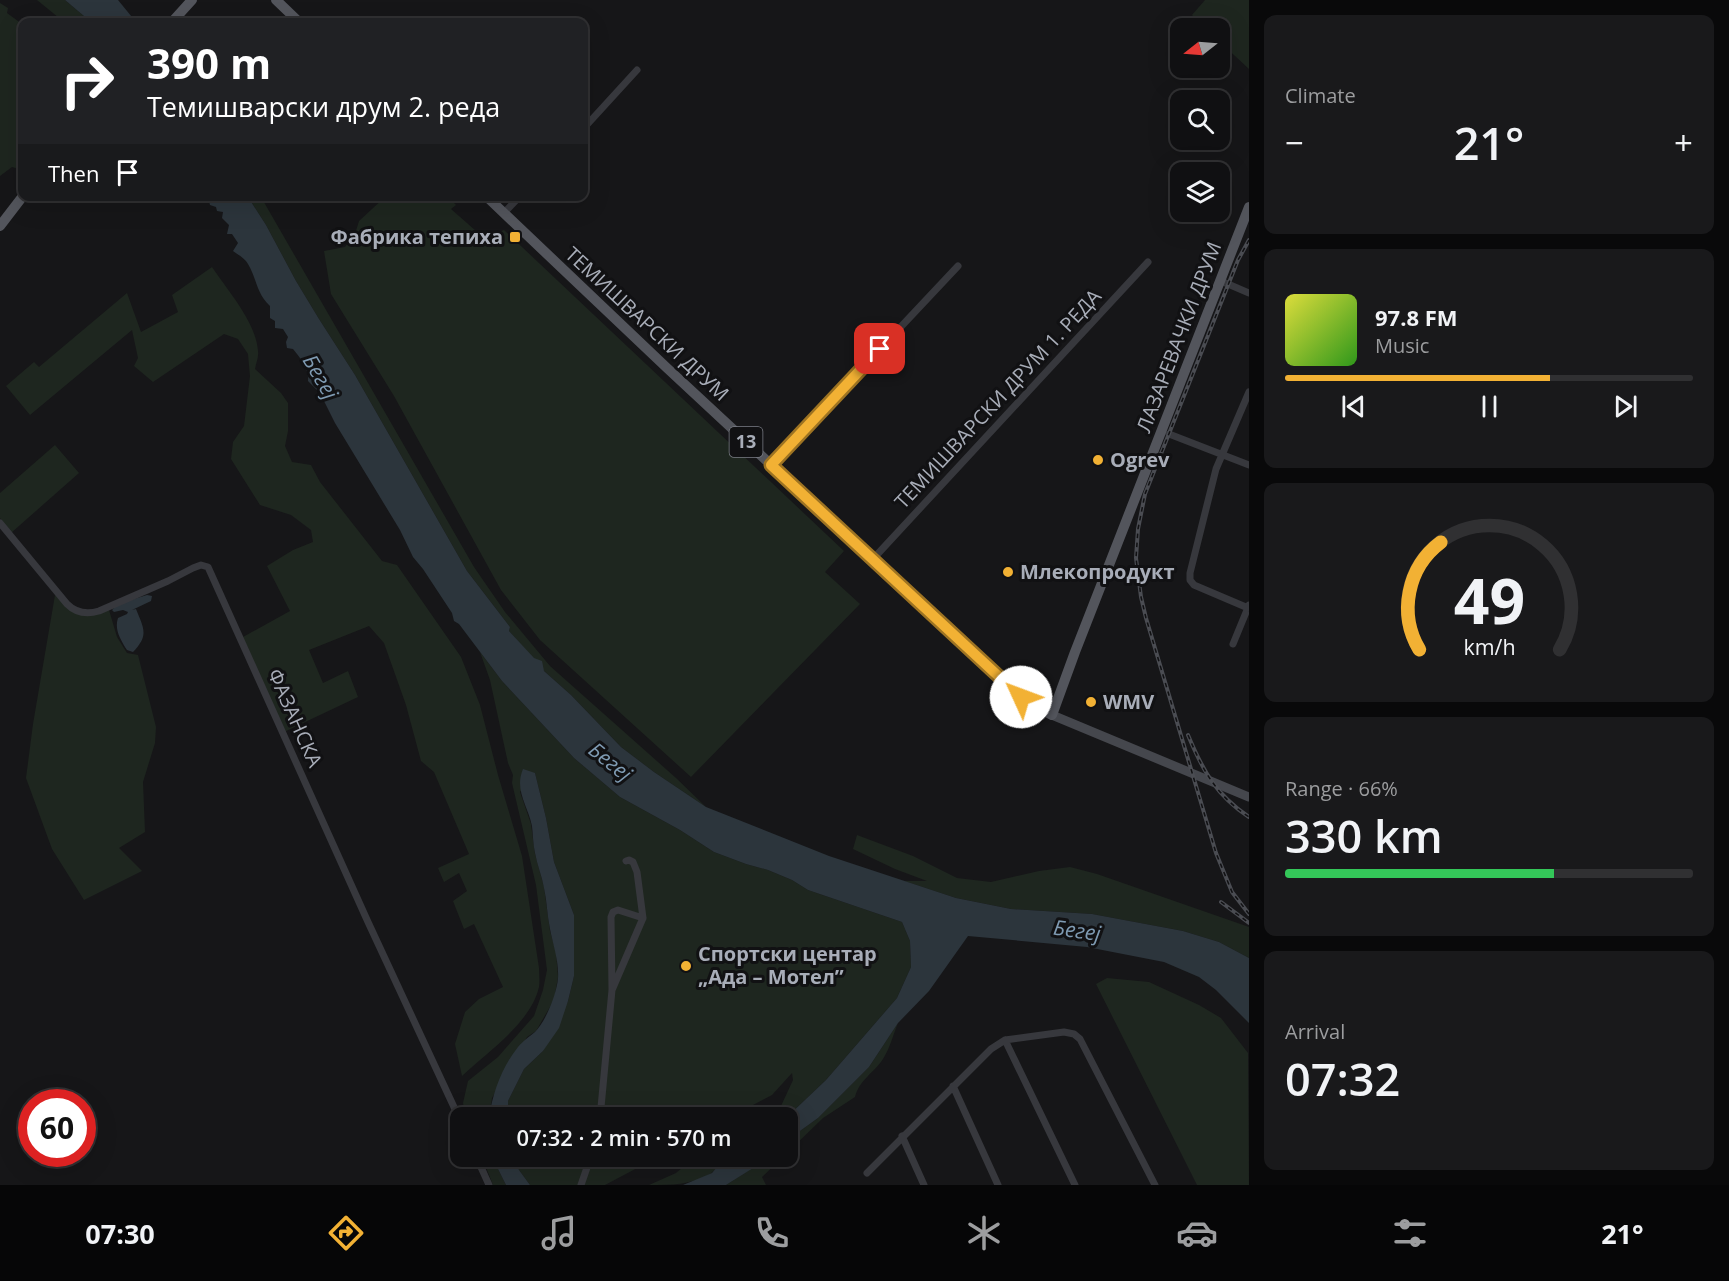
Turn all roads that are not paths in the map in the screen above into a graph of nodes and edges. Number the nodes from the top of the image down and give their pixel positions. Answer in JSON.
{"nodes":[{"id":1,"x":192,"y":0,"type":"edge"},
{"id":2,"x":270,"y":0,"type":"edge"},
{"id":3,"x":279,"y":4,"type":"edge"},
{"id":4,"x":176,"y":18,"type":"edge"},
{"id":5,"x":295,"y":18,"type":"edge"},
{"id":6,"x":637,"y":70,"type":"dead end"},
{"id":7,"x":588,"y":124,"type":"edge"},
{"id":8,"x":19,"y":201,"type":"edge"},
{"id":9,"x":491,"y":201,"type":"edge"},
{"id":10,"x":515,"y":201,"type":"edge"},
{"id":11,"x":1249,"y":207,"type":"edge"},
{"id":12,"x":504,"y":213,"type":"junction"},
{"id":13,"x":0,"y":226,"type":"edge"},
{"id":14,"x":1148,"y":262,"type":"dead end"},
{"id":15,"x":958,"y":266,"type":"dead end"},
{"id":16,"x":1221,"y":281,"type":"junction"},
{"id":17,"x":1249,"y":293,"type":"edge"},
{"id":18,"x":1249,"y":392,"type":"edge"},
{"id":19,"x":1169,"y":434,"type":"dead end"},
{"id":20,"x":1222,"y":455,"type":"junction"},
{"id":21,"x":771,"y":465,"type":"junction"},
{"id":22,"x":1249,"y":465,"type":"edge"},
{"id":23,"x":0,"y":523,"type":"edge"},
{"id":24,"x":873,"y":559,"type":"junction"},
{"id":25,"x":1248,"y":606,"type":"edge"},
{"id":26,"x":1233,"y":644,"type":"dead end"},
{"id":27,"x":1052,"y":715,"type":"junction"},
{"id":28,"x":1249,"y":797,"type":"edge"},
{"id":29,"x":626,"y":861,"type":"dead end"},
{"id":30,"x":643,"y":918,"type":"junction"},
{"id":31,"x":612,"y":990,"type":"junction"},
{"id":32,"x":1005,"y":1040,"type":"junction"},
{"id":33,"x":953,"y":1086,"type":"junction"},
{"id":34,"x":454,"y":1107,"type":"edge"},
{"id":35,"x":601,"y":1107,"type":"edge"},
{"id":36,"x":902,"y":1136,"type":"junction"},
{"id":37,"x":481,"y":1167,"type":"edge"},
{"id":38,"x":587,"y":1167,"type":"edge"},
{"id":39,"x":867,"y":1173,"type":"dead end"},
{"id":40,"x":489,"y":1185,"type":"edge"},
{"id":41,"x":581,"y":1185,"type":"edge"},
{"id":42,"x":924,"y":1185,"type":"edge"},
{"id":43,"x":998,"y":1185,"type":"edge"},
{"id":44,"x":1075,"y":1185,"type":"edge"},
{"id":45,"x":1155,"y":1185,"type":"edge"}],
"edges":[{"from":1,"to":4,"type":"main road"},
{"from":2,"to":3,"type":"main road"},
{"from":3,"to":5,"type":"main road"},
{"from":6,"to":7,"type":"street"},
{"from":8,"to":13,"type":"main road"},
{"from":9,"to":12,"type":"main road","name":"ТЕМИШВАРСКИ ДРУМ","number":"13"},
{"from":10,"to":12,"type":"street"},
{"from":11,"to":16,"type":"main road","name":"ЛАЗАРЕВАЧКИ ДРУМ"},
{"from":12,"to":21,"type":"main road","name":"ТЕМИШВАРСКИ ДРУМ","number":"13"},
{"from":14,"to":24,"type":"street","name":"ТЕМИШВАРСКИ ДРУМ 1. РЕДА"},
{"from":15,"to":21,"type":"street"},
{"from":16,"to":17,"type":"street"},
{"from":16,"to":27,"type":"main road","name":"ЛАЗАРЕВАЧКИ ДРУМ"},
{"from":18,"to":20,"type":"street"},
{"from":19,"to":20,"type":"street"},
{"from":20,"to":22,"type":"street"},
{"from":20,"to":25,"type":"street"},
{"from":21,"to":24,"type":"main road","name":"ТЕМИШВАРСКИ ДРУМ","number":"13"},
{"from":23,"to":34,"type":"street","name":"ФАЗАНСКА"},
{"from":24,"to":27,"type":"main road","name":"ТЕМИШВАРСКИ ДРУМ","number":"13"},
{"from":25,"to":26,"type":"street"},
{"from":27,"to":28,"type":"main road"},
{"from":29,"to":30,"type":"street"},
{"from":30,"to":31,"type":"street"},
{"from":30,"to":31,"type":"street"},
{"from":31,"to":35,"type":"street"},
{"from":32,"to":33,"type":"street"},
{"from":32,"to":44,"type":"street"},
{"from":32,"to":45,"type":"street"},
{"from":33,"to":36,"type":"street"},
{"from":33,"to":43,"type":"street"},
{"from":36,"to":39,"type":"street"},
{"from":36,"to":42,"type":"street"},
{"from":37,"to":40,"type":"street"},
{"from":38,"to":41,"type":"street"}]}
